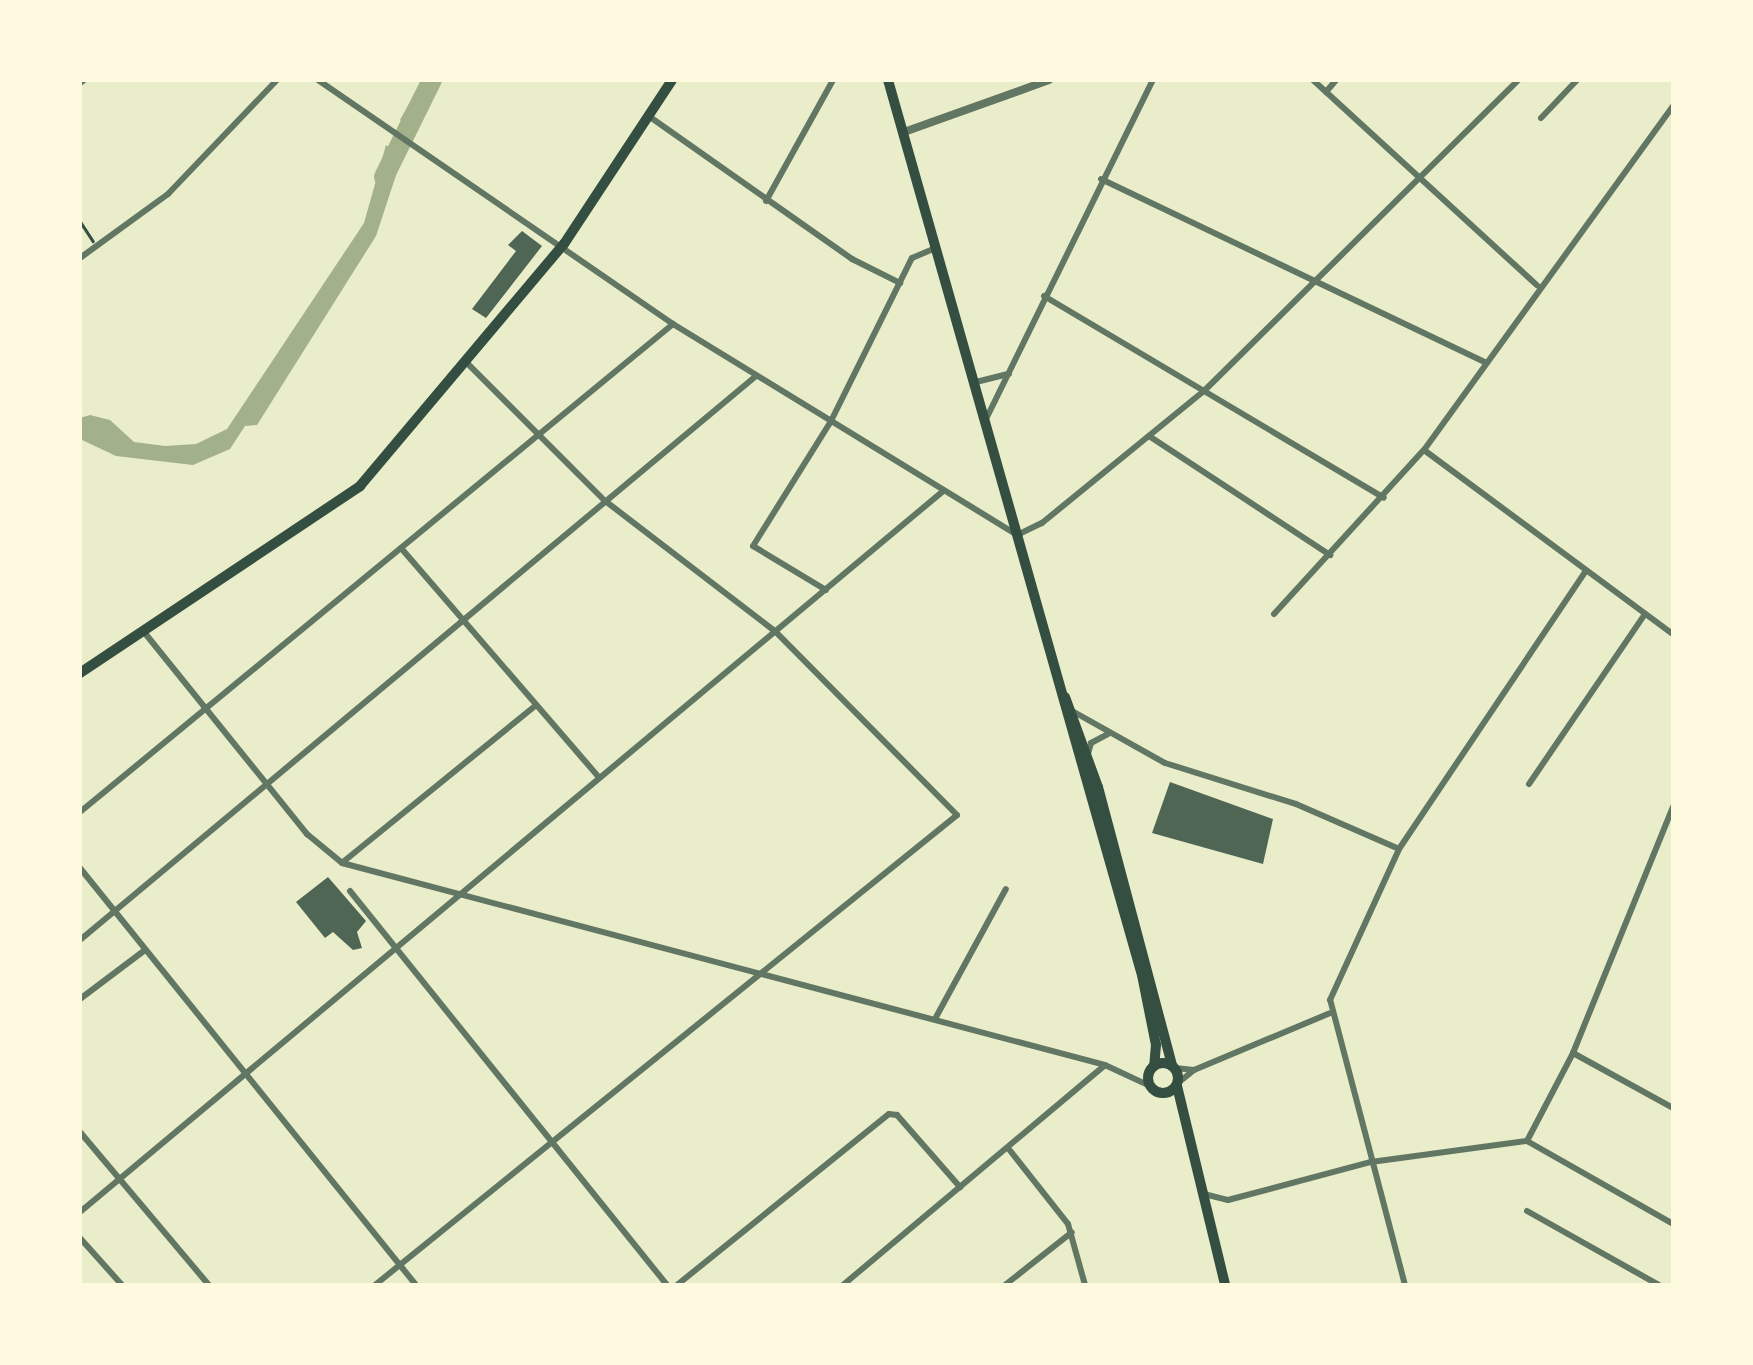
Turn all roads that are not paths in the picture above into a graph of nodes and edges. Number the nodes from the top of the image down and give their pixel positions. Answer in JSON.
{"nodes":[{"id":1,"x":278,"y":80,"type":"edge"},
{"id":2,"x":318,"y":80,"type":"edge"},
{"id":3,"x":672,"y":80,"type":"edge"},
{"id":4,"x":833,"y":80,"type":"edge"},
{"id":5,"x":888,"y":80,"type":"edge"},
{"id":6,"x":1050,"y":80,"type":"edge"},
{"id":7,"x":1153,"y":80,"type":"edge"},
{"id":8,"x":1314,"y":80,"type":"edge"},
{"id":9,"x":1336,"y":80,"type":"edge"},
{"id":10,"x":1518,"y":80,"type":"edge"},
{"id":11,"x":1577,"y":80,"type":"edge"},
{"id":12,"x":1326,"y":92,"type":"junction"},
{"id":13,"x":1673,"y":106,"type":"edge"},
{"id":14,"x":650,"y":117,"type":"junction"},
{"id":15,"x":1542,"y":118,"type":"dead end"},
{"id":16,"x":904,"y":132,"type":"junction"},
{"id":17,"x":1101,"y":179,"type":"junction"},
{"id":18,"x":1421,"y":181,"type":"junction"},
{"id":19,"x":766,"y":201,"type":"junction"},
{"id":20,"x":564,"y":244,"type":"junction"},
{"id":21,"x":936,"y":247,"type":"junction"},
{"id":22,"x":80,"y":258,"type":"edge"},
{"id":23,"x":900,"y":282,"type":"junction"},
{"id":24,"x":1316,"y":283,"type":"junction"},
{"id":25,"x":1537,"y":285,"type":"junction"},
{"id":26,"x":1044,"y":296,"type":"junction"},
{"id":27,"x":673,"y":324,"type":"junction"},
{"id":28,"x":1485,"y":362,"type":"junction"},
{"id":29,"x":467,"y":364,"type":"junction"},
{"id":30,"x":1010,"y":374,"type":"junction"},
{"id":31,"x":756,"y":376,"type":"junction"},
{"id":32,"x":976,"y":382,"type":"junction"},
{"id":33,"x":1205,"y":390,"type":"junction"},
{"id":34,"x":987,"y":418,"type":"junction"},
{"id":35,"x":830,"y":423,"type":"junction"},
{"id":36,"x":1150,"y":436,"type":"junction"},
{"id":37,"x":538,"y":438,"type":"junction"},
{"id":38,"x":1424,"y":450,"type":"junction"},
{"id":39,"x":942,"y":492,"type":"junction"},
{"id":40,"x":1384,"y":498,"type":"junction"},
{"id":41,"x":604,"y":501,"type":"junction"},
{"id":42,"x":1018,"y":535,"type":"junction"},
{"id":43,"x":400,"y":548,"type":"junction"},
{"id":44,"x":1330,"y":555,"type":"junction"},
{"id":45,"x":1586,"y":570,"type":"junction"},
{"id":46,"x":826,"y":590,"type":"junction"},
{"id":47,"x":1274,"y":614,"type":"dead end"},
{"id":48,"x":1645,"y":614,"type":"junction"},
{"id":49,"x":460,"y":622,"type":"junction"},
{"id":50,"x":144,"y":632,"type":"junction"},
{"id":51,"x":776,"y":632,"type":"junction"},
{"id":52,"x":1673,"y":634,"type":"edge"},
{"id":53,"x":80,"y":673,"type":"edge"},
{"id":54,"x":1062,"y":692,"type":"junction"},
{"id":55,"x":536,"y":706,"type":"junction"},
{"id":56,"x":203,"y":710,"type":"junction"},
{"id":57,"x":1074,"y":712,"type":"junction"},
{"id":58,"x":1109,"y":734,"type":"junction"},
{"id":59,"x":1088,"y":754,"type":"junction"},
{"id":60,"x":598,"y":776,"type":"junction"},
{"id":61,"x":1529,"y":784,"type":"dead end"},
{"id":62,"x":267,"y":786,"type":"junction"},
{"id":63,"x":1673,"y":807,"type":"edge"},
{"id":64,"x":80,"y":812,"type":"edge"},
{"id":65,"x":1400,"y":849,"type":"junction"},
{"id":66,"x":342,"y":863,"type":"junction"},
{"id":67,"x":80,"y":868,"type":"edge"},
{"id":68,"x":1006,"y":888,"type":"dead end"},
{"id":69,"x":350,"y":891,"type":"dead end"},
{"id":70,"x":460,"y":893,"type":"junction"},
{"id":71,"x":113,"y":912,"type":"junction"},
{"id":72,"x":80,"y":940,"type":"edge"},
{"id":73,"x":144,"y":950,"type":"junction"},
{"id":74,"x":394,"y":950,"type":"junction"},
{"id":75,"x":766,"y":975,"type":"junction"},
{"id":76,"x":80,"y":999,"type":"edge"},
{"id":77,"x":1330,"y":1014,"type":"junction"},
{"id":78,"x":935,"y":1019,"type":"junction"},
{"id":79,"x":1572,"y":1053,"type":"junction"},
{"id":80,"x":1105,"y":1065,"type":"junction"},
{"id":81,"x":1173,"y":1067,"type":"junction"},
{"id":82,"x":1152,"y":1069,"type":"junction"},
{"id":83,"x":1194,"y":1070,"type":"junction"},
{"id":84,"x":247,"y":1073,"type":"junction"},
{"id":85,"x":1134,"y":1074,"type":"junction"},
{"id":86,"x":1178,"y":1084,"type":"junction"},
{"id":87,"x":1150,"y":1086,"type":"junction"},
{"id":88,"x":1164,"y":1094,"type":"junction"},
{"id":89,"x":1673,"y":1108,"type":"edge"},
{"id":90,"x":1179,"y":1113,"type":"junction"},
{"id":91,"x":80,"y":1132,"type":"edge"},
{"id":92,"x":1527,"y":1141,"type":"junction"},
{"id":93,"x":550,"y":1142,"type":"junction"},
{"id":94,"x":1008,"y":1148,"type":"junction"},
{"id":95,"x":1371,"y":1162,"type":"junction"},
{"id":96,"x":119,"y":1179,"type":"junction"},
{"id":97,"x":960,"y":1187,"type":"junction"},
{"id":98,"x":1200,"y":1192,"type":"junction"},
{"id":99,"x":1527,"y":1211,"type":"dead end"},
{"id":100,"x":80,"y":1212,"type":"edge"},
{"id":101,"x":1673,"y":1224,"type":"edge"},
{"id":102,"x":1072,"y":1232,"type":"junction"},
{"id":103,"x":80,"y":1238,"type":"edge"},
{"id":104,"x":400,"y":1265,"type":"junction"},
{"id":105,"x":122,"y":1285,"type":"edge"},
{"id":106,"x":209,"y":1285,"type":"edge"},
{"id":107,"x":375,"y":1285,"type":"edge"},
{"id":108,"x":416,"y":1285,"type":"edge"},
{"id":109,"x":667,"y":1285,"type":"edge"},
{"id":110,"x":677,"y":1285,"type":"edge"},
{"id":111,"x":842,"y":1285,"type":"edge"},
{"id":112,"x":1005,"y":1285,"type":"edge"},
{"id":113,"x":1085,"y":1285,"type":"edge"},
{"id":114,"x":1225,"y":1285,"type":"edge"},
{"id":115,"x":1405,"y":1285,"type":"edge"},
{"id":116,"x":1659,"y":1285,"type":"edge"}],
"edges":[{"from":1,"to":22,"type":"street"},
{"from":2,"to":20,"type":"street"},
{"from":3,"to":14,"type":"main road"},
{"from":4,"to":19,"type":"street"},
{"from":5,"to":16,"type":"main road"},
{"from":6,"to":16,"type":"street"},
{"from":7,"to":17,"type":"street"},
{"from":8,"to":12,"type":"street"},
{"from":9,"to":12,"type":"street"},
{"from":10,"to":18,"type":"street"},
{"from":11,"to":15,"type":"street"},
{"from":12,"to":18,"type":"street"},
{"from":13,"to":25,"type":"street"},
{"from":14,"to":19,"type":"street"},
{"from":14,"to":20,"type":"main road"},
{"from":16,"to":21,"type":"main road"},
{"from":17,"to":24,"type":"street"},
{"from":17,"to":26,"type":"street"},
{"from":18,"to":24,"type":"street"},
{"from":18,"to":25,"type":"street"},
{"from":19,"to":23,"type":"street"},
{"from":20,"to":27,"type":"street"},
{"from":20,"to":29,"type":"main road"},
{"from":21,"to":23,"type":"street"},
{"from":21,"to":32,"type":"main road"},
{"from":23,"to":35,"type":"street"},
{"from":24,"to":28,"type":"street"},
{"from":24,"to":33,"type":"street"},
{"from":25,"to":28,"type":"street"},
{"from":26,"to":30,"type":"street"},
{"from":26,"to":33,"type":"street"},
{"from":27,"to":31,"type":"street"},
{"from":27,"to":37,"type":"street"},
{"from":28,"to":38,"type":"street"},
{"from":29,"to":37,"type":"street"},
{"from":29,"to":50,"type":"main road"},
{"from":30,"to":32,"type":"street"},
{"from":30,"to":34,"type":"street"},
{"from":31,"to":35,"type":"street"},
{"from":31,"to":41,"type":"street"},
{"from":32,"to":34,"type":"main road"},
{"from":33,"to":36,"type":"street"},
{"from":33,"to":40,"type":"street"},
{"from":34,"to":42,"type":"main road"},
{"from":35,"to":39,"type":"street"},
{"from":35,"to":46,"type":"street"},
{"from":36,"to":42,"type":"street"},
{"from":36,"to":44,"type":"street"},
{"from":37,"to":41,"type":"street"},
{"from":37,"to":43,"type":"street"},
{"from":38,"to":40,"type":"street"},
{"from":38,"to":45,"type":"street"},
{"from":39,"to":42,"type":"street"},
{"from":39,"to":46,"type":"street"},
{"from":40,"to":44,"type":"street"},
{"from":41,"to":49,"type":"street"},
{"from":41,"to":51,"type":"street"},
{"from":42,"to":54,"type":"main road"},
{"from":43,"to":49,"type":"street"},
{"from":43,"to":56,"type":"street"},
{"from":44,"to":47,"type":"street"},
{"from":45,"to":48,"type":"street"},
{"from":45,"to":65,"type":"street"},
{"from":46,"to":51,"type":"street"},
{"from":48,"to":52,"type":"street"},
{"from":48,"to":61,"type":"street"},
{"from":49,"to":55,"type":"street"},
{"from":49,"to":62,"type":"street"},
{"from":50,"to":53,"type":"main road"},
{"from":50,"to":56,"type":"street"},
{"from":51,"to":60,"type":"street"},
{"from":51,"to":75,"type":"street"},
{"from":54,"to":57,"type":"main road"},
{"from":54,"to":82,"type":"main road"},
{"from":55,"to":60,"type":"street"},
{"from":55,"to":66,"type":"street"},
{"from":56,"to":62,"type":"street"},
{"from":56,"to":64,"type":"street"},
{"from":57,"to":58,"type":"street"},
{"from":57,"to":59,"type":"main road"},
{"from":58,"to":59,"type":"street"},
{"from":58,"to":65,"type":"street"},
{"from":59,"to":81,"type":"main road"},
{"from":60,"to":70,"type":"street"},
{"from":62,"to":66,"type":"street"},
{"from":62,"to":71,"type":"street"},
{"from":63,"to":79,"type":"street"},
{"from":65,"to":77,"type":"street"},
{"from":66,"to":70,"type":"street"},
{"from":67,"to":71,"type":"street"},
{"from":68,"to":78,"type":"street"},
{"from":69,"to":74,"type":"street"},
{"from":70,"to":74,"type":"street"},
{"from":70,"to":75,"type":"street"},
{"from":71,"to":72,"type":"street"},
{"from":71,"to":73,"type":"street"},
{"from":73,"to":76,"type":"street"},
{"from":73,"to":84,"type":"street"},
{"from":74,"to":84,"type":"street"},
{"from":74,"to":93,"type":"street"},
{"from":75,"to":78,"type":"street"},
{"from":75,"to":93,"type":"street"},
{"from":77,"to":83,"type":"street"},
{"from":77,"to":95,"type":"street"},
{"from":78,"to":80,"type":"street"},
{"from":79,"to":89,"type":"street"},
{"from":79,"to":92,"type":"street"},
{"from":80,"to":85,"type":"street"},
{"from":80,"to":94,"type":"street"},
{"from":81,"to":82,"type":"main road"},
{"from":81,"to":83,"type":"street"},
{"from":81,"to":86,"type":"main road"},
{"from":82,"to":85,"type":"street"},
{"from":82,"to":87,"type":"main road"},
{"from":83,"to":86,"type":"street"},
{"from":84,"to":96,"type":"street"},
{"from":84,"to":104,"type":"street"},
{"from":85,"to":87,"type":"street"},
{"from":86,"to":88,"type":"main road"},
{"from":86,"to":90,"type":"main road"},
{"from":87,"to":88,"type":"main road"},
{"from":88,"to":90,"type":"main road"},
{"from":90,"to":98,"type":"main road"},
{"from":91,"to":96,"type":"street"},
{"from":92,"to":95,"type":"street"},
{"from":92,"to":101,"type":"street"},
{"from":93,"to":104,"type":"street"},
{"from":93,"to":109,"type":"street"},
{"from":94,"to":97,"type":"street"},
{"from":94,"to":102,"type":"street"},
{"from":95,"to":98,"type":"street"},
{"from":95,"to":115,"type":"street"},
{"from":96,"to":100,"type":"street"},
{"from":96,"to":106,"type":"street"},
{"from":97,"to":110,"type":"street"},
{"from":97,"to":111,"type":"street"},
{"from":98,"to":114,"type":"main road"},
{"from":99,"to":116,"type":"street"},
{"from":102,"to":112,"type":"street"},
{"from":102,"to":113,"type":"street"},
{"from":103,"to":105,"type":"street"},
{"from":104,"to":107,"type":"street"},
{"from":104,"to":108,"type":"street"}]}
